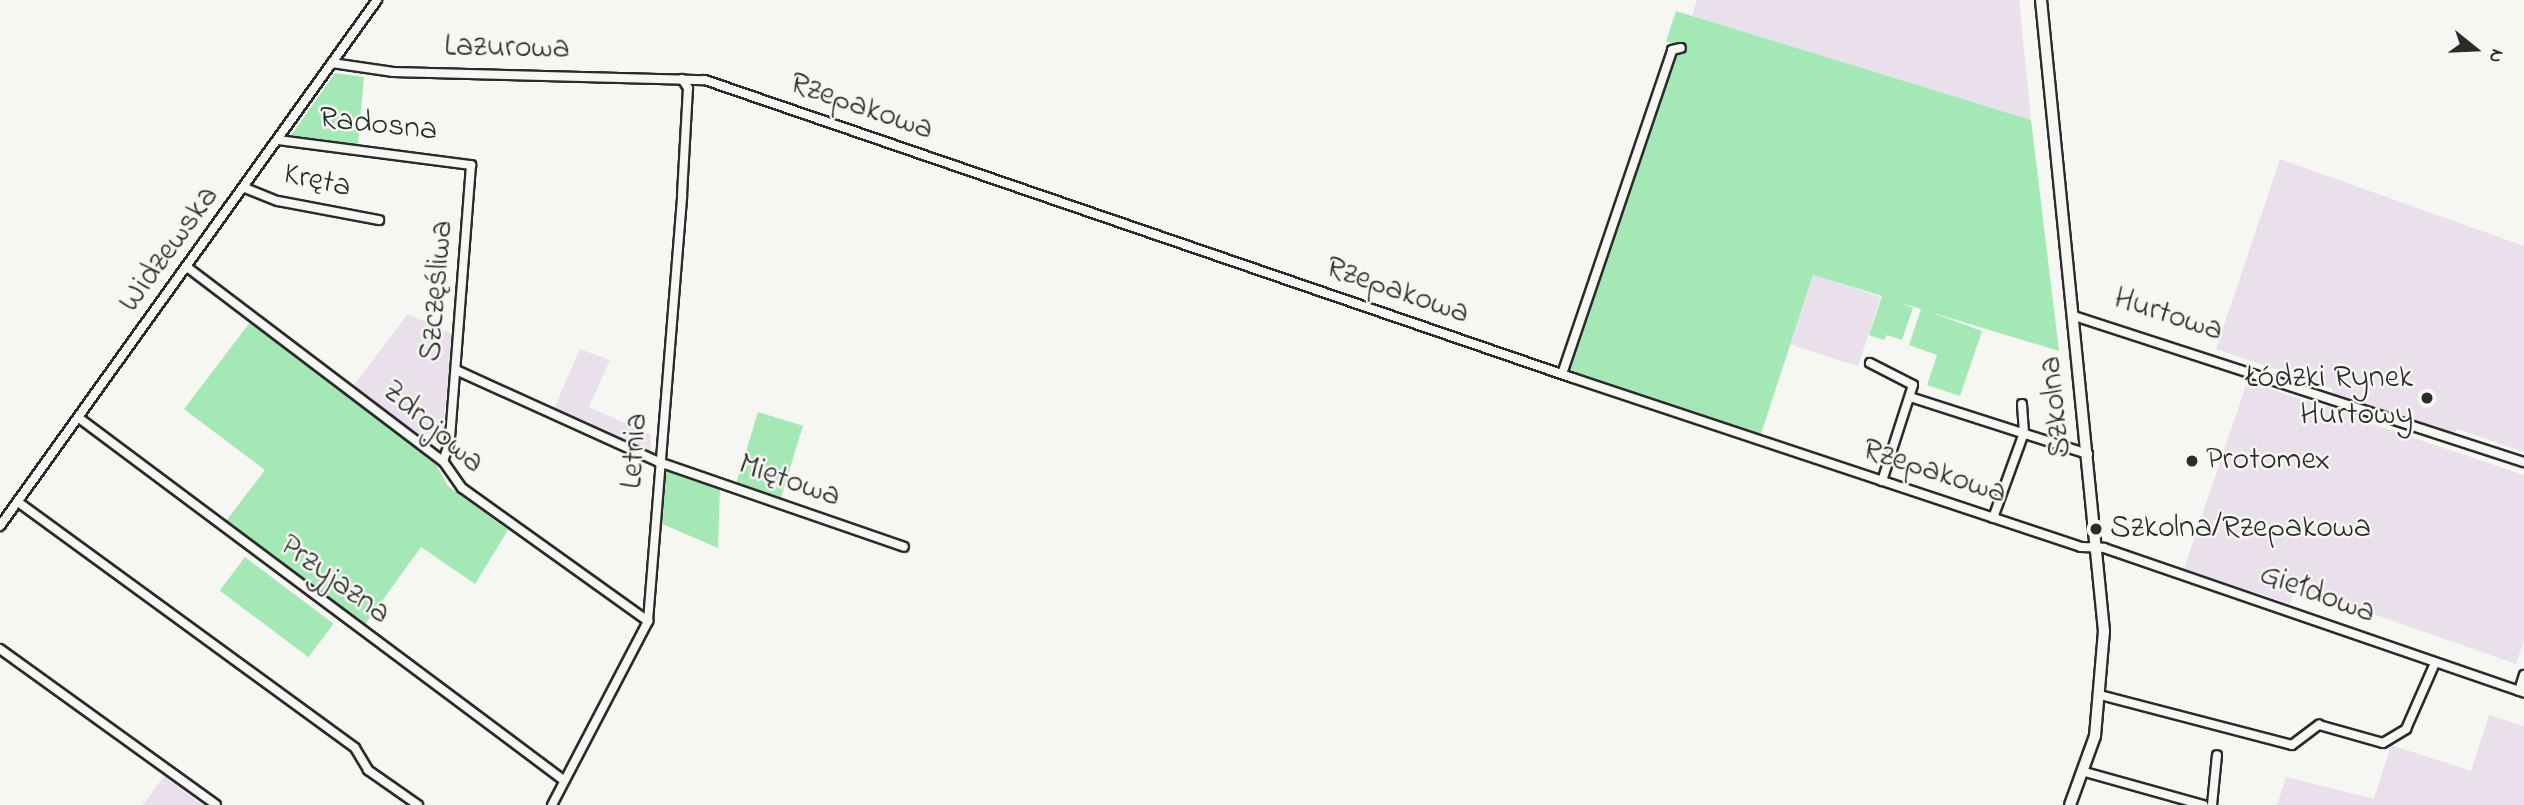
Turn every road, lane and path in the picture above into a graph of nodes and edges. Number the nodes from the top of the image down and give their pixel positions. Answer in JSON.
{"nodes":[{"id":1,"x":377,"y":0,"type":"edge"},
{"id":2,"x":2041,"y":0,"type":"edge"},
{"id":3,"x":1681,"y":48,"type":"dead end"},
{"id":4,"x":332,"y":63,"type":"junction"},
{"id":5,"x":682,"y":79,"type":"junction"},
{"id":6,"x":278,"y":139,"type":"junction"},
{"id":7,"x":471,"y":165,"type":"joint"},
{"id":8,"x":245,"y":188,"type":"junction"},
{"id":9,"x":379,"y":220,"type":"dead end"},
{"id":10,"x":187,"y":267,"type":"junction"},
{"id":11,"x":2074,"y":316,"type":"junction"},
{"id":12,"x":1870,"y":363,"type":"dead end"},
{"id":13,"x":456,"y":370,"type":"junction"},
{"id":14,"x":1562,"y":374,"type":"junction"},
{"id":15,"x":1910,"y":397,"type":"junction"},
{"id":16,"x":2022,"y":404,"type":"dead end"},
{"id":17,"x":79,"y":418,"type":"junction"},
{"id":18,"x":2024,"y":433,"type":"junction"},
{"id":19,"x":2088,"y":454,"type":"junction"},
{"id":20,"x":443,"y":461,"type":"junction"},
{"id":21,"x":659,"y":462,"type":"junction"},
{"id":22,"x":2524,"y":462,"type":"edge"},
{"id":23,"x":1882,"y":481,"type":"junction"},
{"id":24,"x":18,"y":502,"type":"junction"},
{"id":25,"x":1993,"y":518,"type":"junction"},
{"id":26,"x":0,"y":526,"type":"edge"},
{"id":27,"x":904,"y":547,"type":"dead end"},
{"id":28,"x":2098,"y":548,"type":"junction"},
{"id":29,"x":648,"y":621,"type":"junction"},
{"id":30,"x":0,"y":649,"type":"edge"},
{"id":31,"x":2435,"y":663,"type":"junction"},
{"id":32,"x":2524,"y":676,"type":"edge"},
{"id":33,"x":2521,"y":692,"type":"edge"},
{"id":34,"x":2100,"y":695,"type":"junction"},
{"id":35,"x":2217,"y":755,"type":"dead end"},
{"id":36,"x":2085,"y":772,"type":"junction"},
{"id":37,"x":562,"y":779,"type":"junction"},
{"id":38,"x":216,"y":805,"type":"edge"},
{"id":39,"x":418,"y":805,"type":"edge"},
{"id":40,"x":552,"y":805,"type":"edge"},
{"id":41,"x":2070,"y":805,"type":"edge"},
{"id":42,"x":2203,"y":805,"type":"edge"},
{"id":43,"x":2212,"y":805,"type":"edge"}],
"edges":[{"from":1,"to":4,"type":"street","name":"Widzewska"},
{"from":2,"to":11,"type":"street","name":"Szkolna"},
{"from":3,"to":14,"type":"street"},
{"from":4,"to":5,"type":"street","name":"Lazurowa"},
{"from":4,"to":6,"type":"street","name":"Widzewska"},
{"from":5,"to":14,"type":"street","name":"Rzepakowa"},
{"from":5,"to":21,"type":"street","name":"Letnia"},
{"from":6,"to":7,"type":"street","name":"Radosna"},
{"from":6,"to":8,"type":"street","name":"Widzewska"},
{"from":7,"to":13,"type":"street","name":"Szczęśliwa"},
{"from":8,"to":9,"type":"street","name":"Kręta"},
{"from":8,"to":10,"type":"street","name":"Widzewska"},
{"from":10,"to":17,"type":"street","name":"Widzewska"},
{"from":10,"to":20,"type":"street","name":"Zdrojowa"},
{"from":11,"to":19,"type":"street","name":"Szkolna"},
{"from":11,"to":22,"type":"street","name":"Hurtowa"},
{"from":12,"to":15,"type":"street"},
{"from":13,"to":20,"type":"street","name":"Szczęśliwa"},
{"from":13,"to":21,"type":"street","name":"Miętowa"},
{"from":14,"to":23,"type":"street","name":"Rzepakowa"},
{"from":15,"to":18,"type":"street"},
{"from":15,"to":23,"type":"street"},
{"from":16,"to":18,"type":"street"},
{"from":17,"to":24,"type":"street","name":"Widzewska"},
{"from":17,"to":37,"type":"street","name":"Przyjazna"},
{"from":18,"to":19,"type":"street"},
{"from":18,"to":25,"type":"street"},
{"from":19,"to":28,"type":"street","name":"Szkolna"},
{"from":20,"to":29,"type":"street","name":"Zdrojowa"},
{"from":21,"to":27,"type":"street","name":"Miętowa"},
{"from":21,"to":29,"type":"street","name":"Letnia"},
{"from":23,"to":25,"type":"street","name":"Rzepakowa"},
{"from":24,"to":26,"type":"street","name":"Widzewska"},
{"from":24,"to":39,"type":"street"},
{"from":25,"to":28,"type":"street","name":"Rzepakowa"},
{"from":28,"to":31,"type":"street","name":"Giełdowa"},
{"from":28,"to":34,"type":"street","name":"Szkolna"},
{"from":29,"to":37,"type":"street","name":"Letnia"},
{"from":30,"to":38,"type":"street"},
{"from":31,"to":33,"type":"street","name":"Giełdowa"},
{"from":31,"to":34,"type":"street"},
{"from":32,"to":33,"type":"street"},
{"from":34,"to":36,"type":"street","name":"Szkolna"},
{"from":35,"to":43,"type":"street"},
{"from":36,"to":41,"type":"street","name":"Szkolna"},
{"from":36,"to":42,"type":"street"},
{"from":37,"to":40,"type":"street","name":"Letnia"}]}
